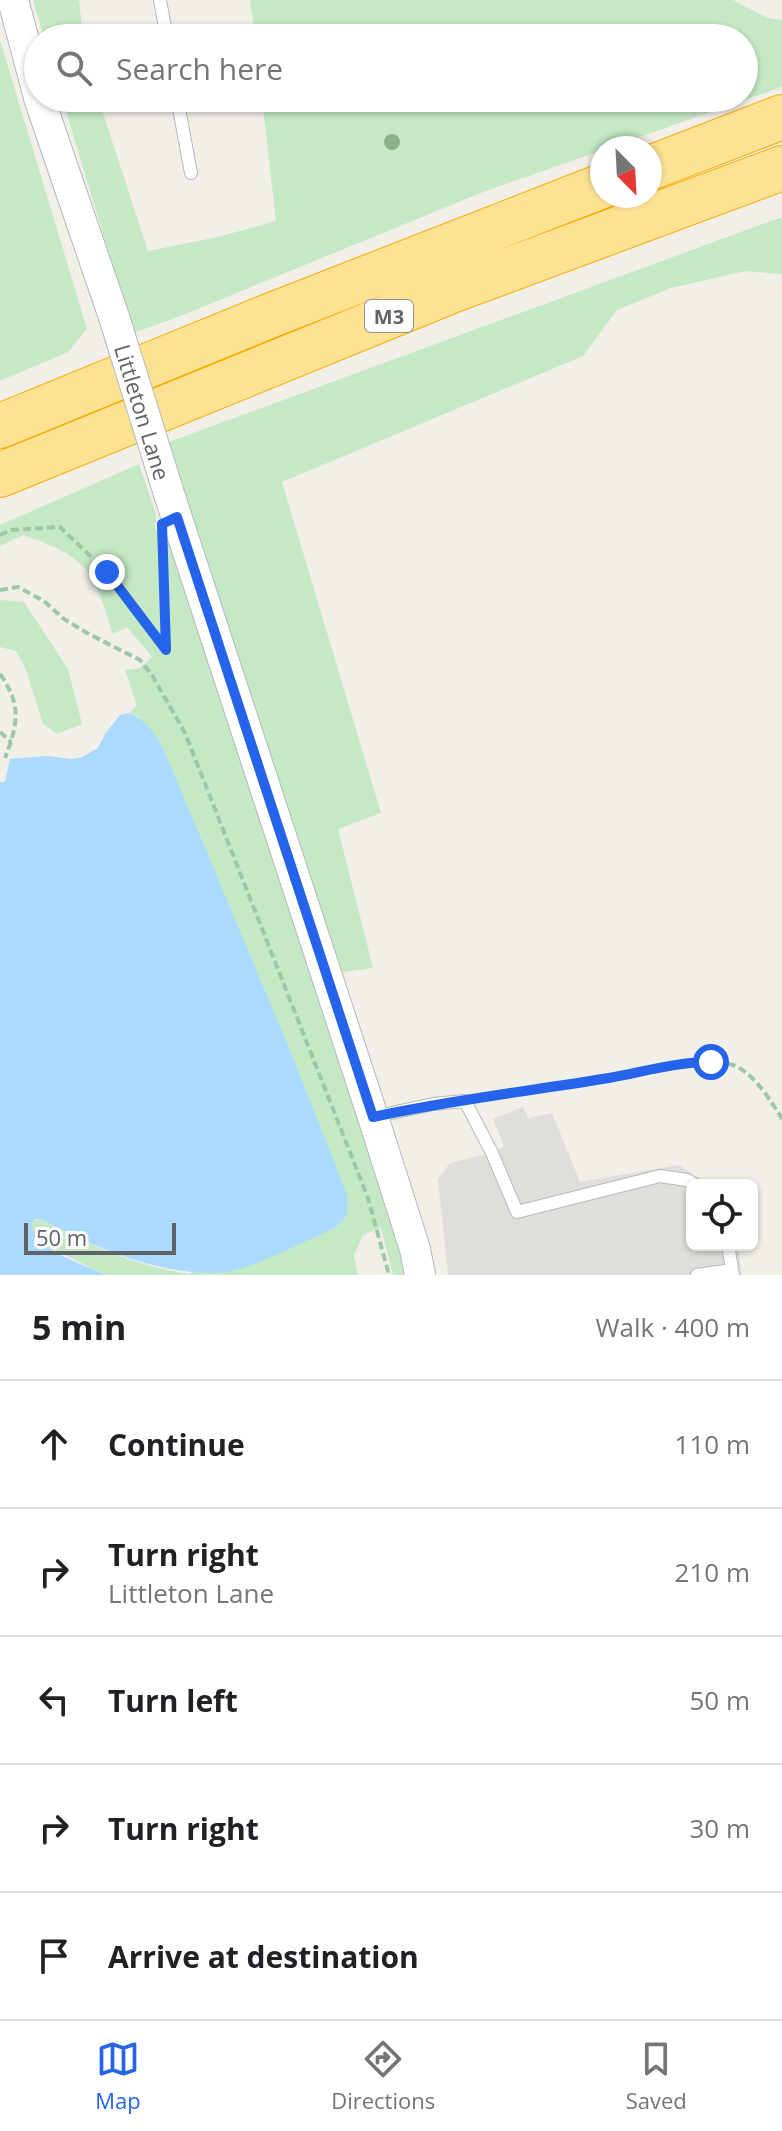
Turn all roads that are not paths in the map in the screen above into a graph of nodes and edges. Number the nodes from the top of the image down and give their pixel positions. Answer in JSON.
{"nodes":[{"id":1,"x":13,"y":0,"type":"edge"},
{"id":2,"x":160,"y":0,"type":"edge"},
{"id":3,"x":164,"y":24,"type":"edge"},
{"id":4,"x":24,"y":41,"type":"edge"},
{"id":5,"x":44,"y":112,"type":"edge"},
{"id":6,"x":180,"y":112,"type":"edge"},
{"id":7,"x":782,"y":117,"type":"edge"},
{"id":8,"x":662,"y":163,"type":"edge"},
{"id":9,"x":782,"y":168,"type":"edge"},
{"id":10,"x":191,"y":173,"type":"dead end"},
{"id":11,"x":590,"y":191,"type":"edge"},
{"id":12,"x":0,"y":426,"type":"edge"},
{"id":13,"x":0,"y":475,"type":"edge"},
{"id":14,"x":373,"y":1117,"type":"junction"},
{"id":15,"x":686,"y":1180,"type":"edge"},
{"id":16,"x":729,"y":1251,"type":"edge"},
{"id":17,"x":733,"y":1272,"type":"edge"},
{"id":18,"x":420,"y":1275,"type":"edge"},
{"id":19,"x":697,"y":1275,"type":"edge"}],
"edges":[{"from":1,"to":4,"type":"street","name":"Littleton Lane"},
{"from":2,"to":3,"type":"lane"},
{"from":5,"to":14,"type":"street","name":"Littleton Lane","bridge":true},
{"from":6,"to":10,"type":"lane"},
{"from":7,"to":8,"type":"highway"},
{"from":9,"to":13,"type":"highway","number":"M3"},
{"from":11,"to":12,"type":"highway","number":"M3"},
{"from":14,"to":15,"type":"lane"},
{"from":14,"to":18,"type":"street","name":"Littleton Lane"},
{"from":16,"to":17,"type":"lane"},
{"from":17,"to":19,"type":"lane"}]}
